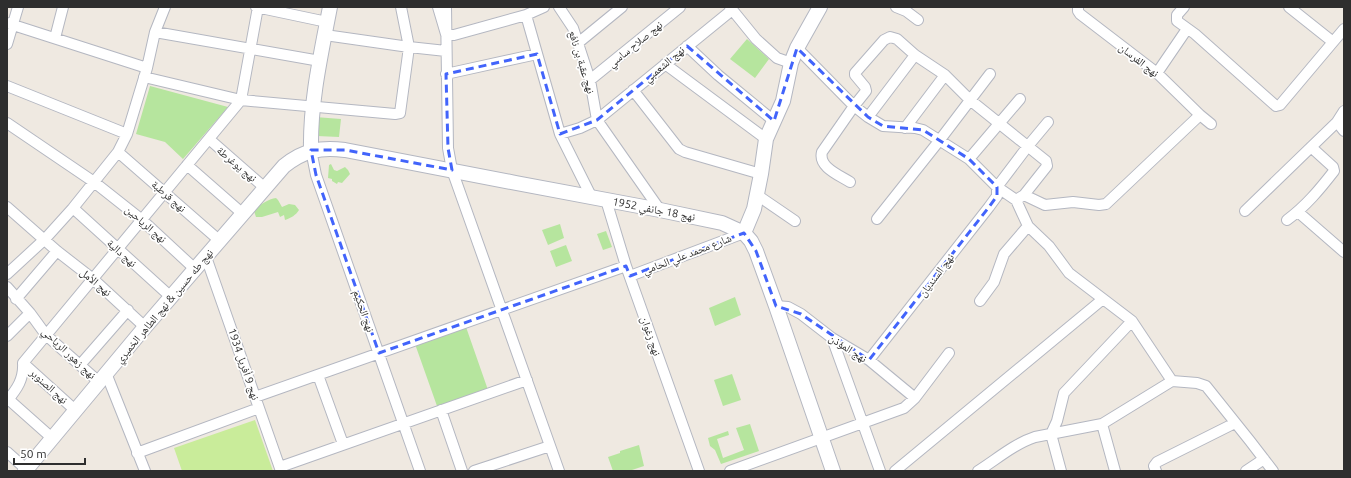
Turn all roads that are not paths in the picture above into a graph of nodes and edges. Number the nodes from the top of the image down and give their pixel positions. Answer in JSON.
{"nodes":[{"id":1,"x":18,"y":7,"type":"edge"},
{"id":2,"x":63,"y":7,"type":"edge"},
{"id":3,"x":165,"y":7,"type":"edge"},
{"id":4,"x":257,"y":7,"type":"edge"},
{"id":5,"x":330,"y":7,"type":"edge"},
{"id":6,"x":401,"y":7,"type":"edge"},
{"id":7,"x":438,"y":7,"type":"edge"},
{"id":8,"x":446,"y":7,"type":"edge"},
{"id":9,"x":544,"y":7,"type":"edge"},
{"id":10,"x":559,"y":7,"type":"edge"},
{"id":11,"x":622,"y":7,"type":"edge"},
{"id":12,"x":680,"y":7,"type":"edge"},
{"id":13,"x":820,"y":7,"type":"edge"},
{"id":14,"x":896,"y":7,"type":"edge"},
{"id":15,"x":1078,"y":7,"type":"edge"},
{"id":16,"x":1289,"y":7,"type":"edge"},
{"id":17,"x":731,"y":8,"type":"edge"},
{"id":18,"x":1181,"y":8,"type":"edge"},
{"id":19,"x":526,"y":15,"type":"junction"},
{"id":20,"x":918,"y":20,"type":"dead end"},
{"id":21,"x":10,"y":24,"type":"edge"},
{"id":22,"x":326,"y":28,"type":"junction"},
{"id":23,"x":1187,"y":29,"type":"junction"},
{"id":24,"x":1344,"y":29,"type":"edge"},
{"id":25,"x":155,"y":32,"type":"junction"},
{"id":26,"x":446,"y":34,"type":"junction"},
{"id":27,"x":56,"y":38,"type":"junction"},
{"id":28,"x":578,"y":42,"type":"junction"},
{"id":29,"x":1333,"y":42,"type":"junction"},
{"id":30,"x":7,"y":44,"type":"edge"},
{"id":31,"x":687,"y":46,"type":"junction"},
{"id":32,"x":410,"y":47,"type":"junction"},
{"id":33,"x":797,"y":48,"type":"junction"},
{"id":34,"x":250,"y":49,"type":"junction"},
{"id":35,"x":446,"y":51,"type":"junction"},
{"id":36,"x":537,"y":54,"type":"junction"},
{"id":37,"x":915,"y":55,"type":"junction"},
{"id":38,"x":320,"y":61,"type":"junction"},
{"id":39,"x":791,"y":63,"type":"junction"},
{"id":40,"x":665,"y":64,"type":"junction"},
{"id":41,"x":145,"y":72,"type":"junction"},
{"id":42,"x":1157,"y":73,"type":"junction"},
{"id":43,"x":446,"y":74,"type":"junction"},
{"id":44,"x":990,"y":74,"type":"dead end"},
{"id":45,"x":945,"y":75,"type":"junction"},
{"id":46,"x":590,"y":80,"type":"junction"},
{"id":47,"x":7,"y":86,"type":"edge"},
{"id":48,"x":633,"y":90,"type":"junction"},
{"id":49,"x":1020,"y":99,"type":"dead end"},
{"id":50,"x":242,"y":100,"type":"junction"},
{"id":51,"x":970,"y":100,"type":"junction"},
{"id":52,"x":854,"y":106,"type":"junction"},
{"id":53,"x":313,"y":107,"type":"junction"},
{"id":54,"x":1344,"y":111,"type":"edge"},
{"id":55,"x":1200,"y":115,"type":"junction"},
{"id":56,"x":868,"y":117,"type":"junction"},
{"id":57,"x":598,"y":120,"type":"junction"},
{"id":58,"x":774,"y":121,"type":"junction"},
{"id":59,"x":1048,"y":122,"type":"dead end"},
{"id":60,"x":1337,"y":122,"type":"junction"},
{"id":61,"x":7,"y":123,"type":"edge"},
{"id":62,"x":999,"y":123,"type":"junction"},
{"id":63,"x":1211,"y":124,"type":"dead end"},
{"id":64,"x":905,"y":128,"type":"junction"},
{"id":65,"x":1344,"y":131,"type":"edge"},
{"id":66,"x":127,"y":134,"type":"junction"},
{"id":67,"x":560,"y":134,"type":"junction"},
{"id":68,"x":209,"y":139,"type":"junction"},
{"id":69,"x":766,"y":140,"type":"junction"},
{"id":70,"x":939,"y":141,"type":"junction"},
{"id":71,"x":1028,"y":146,"type":"junction"},
{"id":72,"x":1311,"y":146,"type":"junction"},
{"id":73,"x":311,"y":150,"type":"junction"},
{"id":74,"x":118,"y":152,"type":"junction"},
{"id":75,"x":969,"y":159,"type":"junction"},
{"id":76,"x":187,"y":165,"type":"junction"},
{"id":77,"x":452,"y":170,"type":"junction"},
{"id":78,"x":761,"y":174,"type":"junction"},
{"id":79,"x":94,"y":182,"type":"junction"},
{"id":80,"x":850,"y":182,"type":"dead end"},
{"id":81,"x":997,"y":187,"type":"junction"},
{"id":82,"x":265,"y":188,"type":"junction"},
{"id":83,"x":165,"y":192,"type":"junction"},
{"id":84,"x":757,"y":195,"type":"junction"},
{"id":85,"x":1020,"y":198,"type":"junction"},
{"id":86,"x":599,"y":199,"type":"junction"},
{"id":87,"x":7,"y":207,"type":"edge"},
{"id":88,"x":73,"y":208,"type":"junction"},
{"id":89,"x":660,"y":210,"type":"junction"},
{"id":90,"x":1245,"y":212,"type":"dead end"},
{"id":91,"x":1298,"y":212,"type":"junction"},
{"id":92,"x":243,"y":214,"type":"junction"},
{"id":93,"x":876,"y":219,"type":"dead end"},
{"id":94,"x":142,"y":220,"type":"junction"},
{"id":95,"x":1287,"y":220,"type":"dead end"},
{"id":96,"x":795,"y":222,"type":"dead end"},
{"id":97,"x":1028,"y":226,"type":"junction"},
{"id":98,"x":744,"y":233,"type":"junction"},
{"id":99,"x":45,"y":239,"type":"junction"},
{"id":100,"x":220,"y":241,"type":"junction"},
{"id":101,"x":117,"y":249,"type":"junction"},
{"id":102,"x":57,"y":251,"type":"junction"},
{"id":103,"x":1344,"y":252,"type":"edge"},
{"id":104,"x":206,"y":257,"type":"junction"},
{"id":105,"x":626,"y":266,"type":"junction"},
{"id":106,"x":195,"y":269,"type":"junction"},
{"id":107,"x":7,"y":274,"type":"edge"},
{"id":108,"x":630,"y":276,"type":"junction"},
{"id":109,"x":93,"y":279,"type":"junction"},
{"id":110,"x":7,"y":287,"type":"edge"},
{"id":111,"x":171,"y":297,"type":"junction"},
{"id":112,"x":16,"y":299,"type":"junction"},
{"id":113,"x":1103,"y":299,"type":"junction"},
{"id":114,"x":980,"y":301,"type":"dead end"},
{"id":115,"x":776,"y":306,"type":"junction"},
{"id":116,"x":128,"y":310,"type":"junction"},
{"id":117,"x":502,"y":310,"type":"junction"},
{"id":118,"x":30,"y":313,"type":"junction"},
{"id":119,"x":1132,"y":321,"type":"junction"},
{"id":120,"x":144,"y":327,"type":"junction"},
{"id":121,"x":46,"y":335,"type":"junction"},
{"id":122,"x":7,"y":336,"type":"edge"},
{"id":123,"x":832,"y":338,"type":"junction"},
{"id":124,"x":378,"y":353,"type":"junction"},
{"id":125,"x":949,"y":353,"type":"dead end"},
{"id":126,"x":868,"y":360,"type":"junction"},
{"id":127,"x":23,"y":363,"type":"junction"},
{"id":128,"x":80,"y":365,"type":"junction"},
{"id":129,"x":318,"y":375,"type":"junction"},
{"id":130,"x":103,"y":378,"type":"junction"},
{"id":131,"x":527,"y":380,"type":"junction"},
{"id":132,"x":1172,"y":381,"type":"junction"},
{"id":133,"x":255,"y":397,"type":"junction"},
{"id":134,"x":915,"y":398,"type":"junction"},
{"id":135,"x":8,"y":399,"type":"edge"},
{"id":136,"x":259,"y":408,"type":"junction"},
{"id":137,"x":76,"y":410,"type":"junction"},
{"id":138,"x":441,"y":410,"type":"junction"},
{"id":139,"x":403,"y":423,"type":"junction"},
{"id":140,"x":863,"y":423,"type":"junction"},
{"id":141,"x":1235,"y":423,"type":"junction"},
{"id":142,"x":1102,"y":424,"type":"junction"},
{"id":143,"x":1051,"y":434,"type":"junction"},
{"id":144,"x":52,"y":438,"type":"junction"},
{"id":145,"x":821,"y":438,"type":"junction"},
{"id":146,"x":343,"y":444,"type":"junction"},
{"id":147,"x":550,"y":446,"type":"junction"},
{"id":148,"x":7,"y":452,"type":"edge"},
{"id":149,"x":137,"y":453,"type":"junction"},
{"id":150,"x":1264,"y":460,"type":"junction"},
{"id":151,"x":492,"y":468,"type":"edge"},
{"id":152,"x":280,"y":469,"type":"edge"},
{"id":153,"x":26,"y":470,"type":"edge"},
{"id":154,"x":145,"y":471,"type":"edge"},
{"id":155,"x":420,"y":471,"type":"edge"},
{"id":156,"x":462,"y":471,"type":"edge"},
{"id":157,"x":474,"y":471,"type":"edge"},
{"id":158,"x":559,"y":471,"type":"edge"},
{"id":159,"x":699,"y":471,"type":"edge"},
{"id":160,"x":730,"y":471,"type":"edge"},
{"id":161,"x":833,"y":471,"type":"edge"},
{"id":162,"x":880,"y":471,"type":"edge"},
{"id":163,"x":895,"y":471,"type":"edge"},
{"id":164,"x":978,"y":471,"type":"edge"},
{"id":165,"x":1061,"y":471,"type":"edge"},
{"id":166,"x":1115,"y":471,"type":"edge"},
{"id":167,"x":1156,"y":471,"type":"edge"},
{"id":168,"x":1246,"y":471,"type":"edge"},
{"id":169,"x":1273,"y":471,"type":"edge"}],
"edges":[{"from":1,"to":21,"type":"street"},
{"from":2,"to":27,"type":"street"},
{"from":3,"to":25,"type":"street"},
{"from":4,"to":22,"type":"street"},
{"from":4,"to":34,"type":"street"},
{"from":5,"to":22,"type":"street"},
{"from":6,"to":32,"type":"street"},
{"from":7,"to":26,"type":"street"},
{"from":8,"to":26,"type":"street"},
{"from":9,"to":19,"type":"street"},
{"from":10,"to":28,"type":"street","name":"نهج عقبة بن نافع"},
{"from":11,"to":28,"type":"street"},
{"from":12,"to":46,"type":"street","name":"نهج صلاح ساسي"},
{"from":13,"to":33,"type":"street","name":"شارع محمد علي الحامي"},
{"from":14,"to":20,"type":"street"},
{"from":15,"to":42,"type":"street","name":"نهج الفرسان"},
{"from":16,"to":29,"type":"street"},
{"from":17,"to":31,"type":"street","name":"نهج الشعمبي"},
{"from":17,"to":39,"type":"street"},
{"from":18,"to":23,"type":"street"},
{"from":19,"to":26,"type":"street"},
{"from":19,"to":36,"type":"street"},
{"from":21,"to":27,"type":"street"},
{"from":21,"to":30,"type":"street"},
{"from":22,"to":32,"type":"street"},
{"from":22,"to":38,"type":"street"},
{"from":23,"to":29,"type":"street"},
{"from":23,"to":42,"type":"street"},
{"from":24,"to":29,"type":"street"},
{"from":25,"to":34,"type":"street"},
{"from":25,"to":41,"type":"street"},
{"from":26,"to":35,"type":"street"},
{"from":27,"to":41,"type":"street"},
{"from":28,"to":46,"type":"street","name":"نهج عقبة بن نافع"},
{"from":31,"to":40,"type":"street","name":"نهج الشعمبي"},
{"from":31,"to":58,"type":"street"},
{"from":32,"to":35,"type":"street"},
{"from":32,"to":53,"type":"street"},
{"from":33,"to":39,"type":"street","name":"شارع محمد علي الحامي"},
{"from":33,"to":52,"type":"street"},
{"from":34,"to":38,"type":"street"},
{"from":34,"to":50,"type":"street"},
{"from":35,"to":43,"type":"street"},
{"from":36,"to":43,"type":"street"},
{"from":36,"to":67,"type":"street"},
{"from":37,"to":45,"type":"street"},
{"from":37,"to":52,"type":"street"},
{"from":37,"to":56,"type":"street"},
{"from":38,"to":53,"type":"street"},
{"from":39,"to":58,"type":"street","name":"شارع محمد علي الحامي"},
{"from":40,"to":48,"type":"street","name":"نهج الشعمبي"},
{"from":40,"to":69,"type":"street"},
{"from":41,"to":50,"type":"street"},
{"from":41,"to":66,"type":"street"},
{"from":42,"to":55,"type":"street","name":"نهج الفرسان"},
{"from":43,"to":77,"type":"street"},
{"from":44,"to":51,"type":"street"},
{"from":45,"to":51,"type":"street"},
{"from":45,"to":64,"type":"street"},
{"from":46,"to":57,"type":"street","name":"نهج عقبة بن نافع"},
{"from":47,"to":66,"type":"street"},
{"from":48,"to":57,"type":"street","name":"نهج الشعمبي"},
{"from":48,"to":78,"type":"street"},
{"from":49,"to":62,"type":"street"},
{"from":50,"to":53,"type":"street"},
{"from":50,"to":68,"type":"street"},
{"from":51,"to":62,"type":"street"},
{"from":51,"to":70,"type":"street"},
{"from":52,"to":56,"type":"street"},
{"from":52,"to":80,"type":"street"},
{"from":53,"to":73,"type":"street"},
{"from":54,"to":60,"type":"street"},
{"from":55,"to":63,"type":"street","name":"نهج الفرسان"},
{"from":55,"to":85,"type":"street"},
{"from":56,"to":64,"type":"street"},
{"from":57,"to":67,"type":"street","name":"نهج الشعمبي"},
{"from":57,"to":89,"type":"street"},
{"from":58,"to":69,"type":"street","name":"شارع محمد علي الحامي"},
{"from":59,"to":71,"type":"street","name":"نهج السنديان"},
{"from":60,"to":65,"type":"street"},
{"from":60,"to":72,"type":"street"},
{"from":61,"to":79,"type":"street","name":"نهج الرياحين"},
{"from":62,"to":71,"type":"street"},
{"from":62,"to":75,"type":"street"},
{"from":64,"to":70,"type":"street"},
{"from":66,"to":74,"type":"street"},
{"from":67,"to":86,"type":"street"},
{"from":68,"to":76,"type":"street"},
{"from":68,"to":82,"type":"street","name":"نهج يوغرطة"},
{"from":69,"to":78,"type":"street","name":"شارع محمد علي الحامي"},
{"from":70,"to":75,"type":"street"},
{"from":70,"to":93,"type":"street"},
{"from":71,"to":81,"type":"street","name":"نهج السنديان"},
{"from":71,"to":85,"type":"street"},
{"from":72,"to":90,"type":"street"},
{"from":72,"to":91,"type":"street"},
{"from":73,"to":77,"type":"street","name":"نهج 18 جانفي 1952"},
{"from":73,"to":82,"type":"street","name":"نهج طه حسين & نهج الطاهر الخميري"},
{"from":73,"to":124,"type":"street","name":"نهج الحكيم"},
{"from":74,"to":79,"type":"street"},
{"from":74,"to":83,"type":"street","name":"نهج قرطبة"},
{"from":75,"to":81,"type":"street"},
{"from":76,"to":83,"type":"street"},
{"from":76,"to":92,"type":"street"},
{"from":77,"to":86,"type":"street","name":"نهج 18 جانفي 1952"},
{"from":77,"to":117,"type":"street"},
{"from":78,"to":84,"type":"street","name":"شارع محمد علي الحامي"},
{"from":79,"to":88,"type":"street"},
{"from":79,"to":94,"type":"street","name":"نهج الرياحين"},
{"from":81,"to":85,"type":"street"},
{"from":81,"to":126,"type":"street","name":"نهج السنديان"},
{"from":82,"to":92,"type":"street","name":"نهج طه حسين & نهج الطاهر الخميري"},
{"from":83,"to":94,"type":"street"},
{"from":83,"to":100,"type":"street","name":"نهج قرطبة"},
{"from":84,"to":96,"type":"street"},
{"from":84,"to":98,"type":"street","name":"شارع محمد علي الحامي"},
{"from":85,"to":97,"type":"street"},
{"from":86,"to":89,"type":"street","name":"نهج 18 جانفي 1952"},
{"from":86,"to":105,"type":"street","name":"نهج زغوان"},
{"from":87,"to":99,"type":"street","name":"نهج الأمل"},
{"from":88,"to":99,"type":"street"},
{"from":88,"to":101,"type":"street","name":"نهج دالية"},
{"from":89,"to":98,"type":"street","name":"نهج 18 جانفي 1952"},
{"from":91,"to":95,"type":"street"},
{"from":91,"to":103,"type":"street"},
{"from":92,"to":100,"type":"street","name":"نهج طه حسين & نهج الطاهر الخميري"},
{"from":94,"to":101,"type":"street"},
{"from":94,"to":106,"type":"street","name":"نهج الرياحين"},
{"from":97,"to":113,"type":"street"},
{"from":97,"to":114,"type":"street"},
{"from":98,"to":108,"type":"street","name":"شارع محمد علي الحامي"},
{"from":98,"to":115,"type":"street"},
{"from":99,"to":102,"type":"street","name":"نهج الأمل"},
{"from":99,"to":107,"type":"street"},
{"from":100,"to":104,"type":"street","name":"نهج طه حسين & نهج الطاهر الخميري"},
{"from":101,"to":109,"type":"street"},
{"from":101,"to":111,"type":"street","name":"نهج دالية"},
{"from":102,"to":109,"type":"street","name":"نهج الأمل"},
{"from":102,"to":112,"type":"street"},
{"from":104,"to":106,"type":"street","name":"نهج طه حسين & نهج الطاهر الخميري"},
{"from":104,"to":133,"type":"street","name":"نهج 9 أفريل 1934"},
{"from":105,"to":108,"type":"street","name":"نهج زغوان"},
{"from":105,"to":117,"type":"street"},
{"from":106,"to":111,"type":"street","name":"نهج طه حسين & نهج الطاهر الخميري"},
{"from":108,"to":159,"type":"street","name":"نهج زغوان"},
{"from":109,"to":116,"type":"street","name":"نهج الأمل"},
{"from":109,"to":121,"type":"street"},
{"from":110,"to":112,"type":"street","name":"نهج زهور الرياحي"},
{"from":111,"to":120,"type":"street","name":"نهج طه حسين & نهج الطاهر الخميري"},
{"from":112,"to":118,"type":"street","name":"نهج زهور الرياحي"},
{"from":113,"to":119,"type":"street"},
{"from":113,"to":163,"type":"street"},
{"from":115,"to":123,"type":"street","name":"نهج المؤذن"},
{"from":115,"to":145,"type":"street"},
{"from":116,"to":120,"type":"street","name":"نهج الأمل"},
{"from":116,"to":128,"type":"street"},
{"from":117,"to":124,"type":"street"},
{"from":117,"to":131,"type":"street"},
{"from":118,"to":121,"type":"street","name":"نهج زهور الرياحي"},
{"from":118,"to":122,"type":"street"},
{"from":119,"to":132,"type":"street"},
{"from":119,"to":143,"type":"street"},
{"from":120,"to":130,"type":"street","name":"نهج طه حسين & نهج الطاهر الخميري"},
{"from":121,"to":127,"type":"street"},
{"from":121,"to":128,"type":"street","name":"نهج زهور الرياحي"},
{"from":123,"to":126,"type":"street","name":"نهج المؤذن"},
{"from":123,"to":140,"type":"street"},
{"from":124,"to":129,"type":"street"},
{"from":124,"to":139,"type":"street","name":"نهج الحكيم"},
{"from":125,"to":134,"type":"street"},
{"from":126,"to":134,"type":"street","name":"نهج المؤذن"},
{"from":127,"to":135,"type":"street"},
{"from":127,"to":137,"type":"street","name":"نهج الصنوبر"},
{"from":128,"to":130,"type":"street","name":"نهج زهور الرياحي"},
{"from":129,"to":133,"type":"street"},
{"from":129,"to":146,"type":"street"},
{"from":130,"to":137,"type":"street","name":"نهج طه حسين & نهج الطاهر الخميري"},
{"from":130,"to":149,"type":"street"},
{"from":131,"to":138,"type":"street"},
{"from":131,"to":147,"type":"street"},
{"from":132,"to":141,"type":"street"},
{"from":132,"to":142,"type":"street"},
{"from":133,"to":136,"type":"street","name":"نهج 9 أفريل 1934"},
{"from":134,"to":140,"type":"street"},
{"from":135,"to":144,"type":"street"},
{"from":136,"to":149,"type":"street"},
{"from":136,"to":152,"type":"street","name":"نهج 9 أفريل 1934"},
{"from":137,"to":144,"type":"street","name":"نهج طه حسين & نهج الطاهر الخميري"},
{"from":138,"to":139,"type":"street"},
{"from":138,"to":156,"type":"street"},
{"from":139,"to":146,"type":"street"},
{"from":139,"to":155,"type":"street","name":"نهج الحكيم"},
{"from":140,"to":145,"type":"street"},
{"from":140,"to":162,"type":"street"},
{"from":141,"to":150,"type":"street"},
{"from":141,"to":167,"type":"street"},
{"from":142,"to":143,"type":"street"},
{"from":142,"to":166,"type":"street"},
{"from":143,"to":164,"type":"street"},
{"from":143,"to":165,"type":"street"},
{"from":144,"to":153,"type":"street","name":"نهج طه حسين & نهج الطاهر الخميري"},
{"from":145,"to":160,"type":"street"},
{"from":145,"to":161,"type":"street"},
{"from":146,"to":152,"type":"street"},
{"from":147,"to":151,"type":"street"},
{"from":147,"to":158,"type":"street"},
{"from":148,"to":153,"type":"street"},
{"from":149,"to":154,"type":"street"},
{"from":150,"to":168,"type":"street"},
{"from":150,"to":169,"type":"street"},
{"from":151,"to":157,"type":"street"}]}
